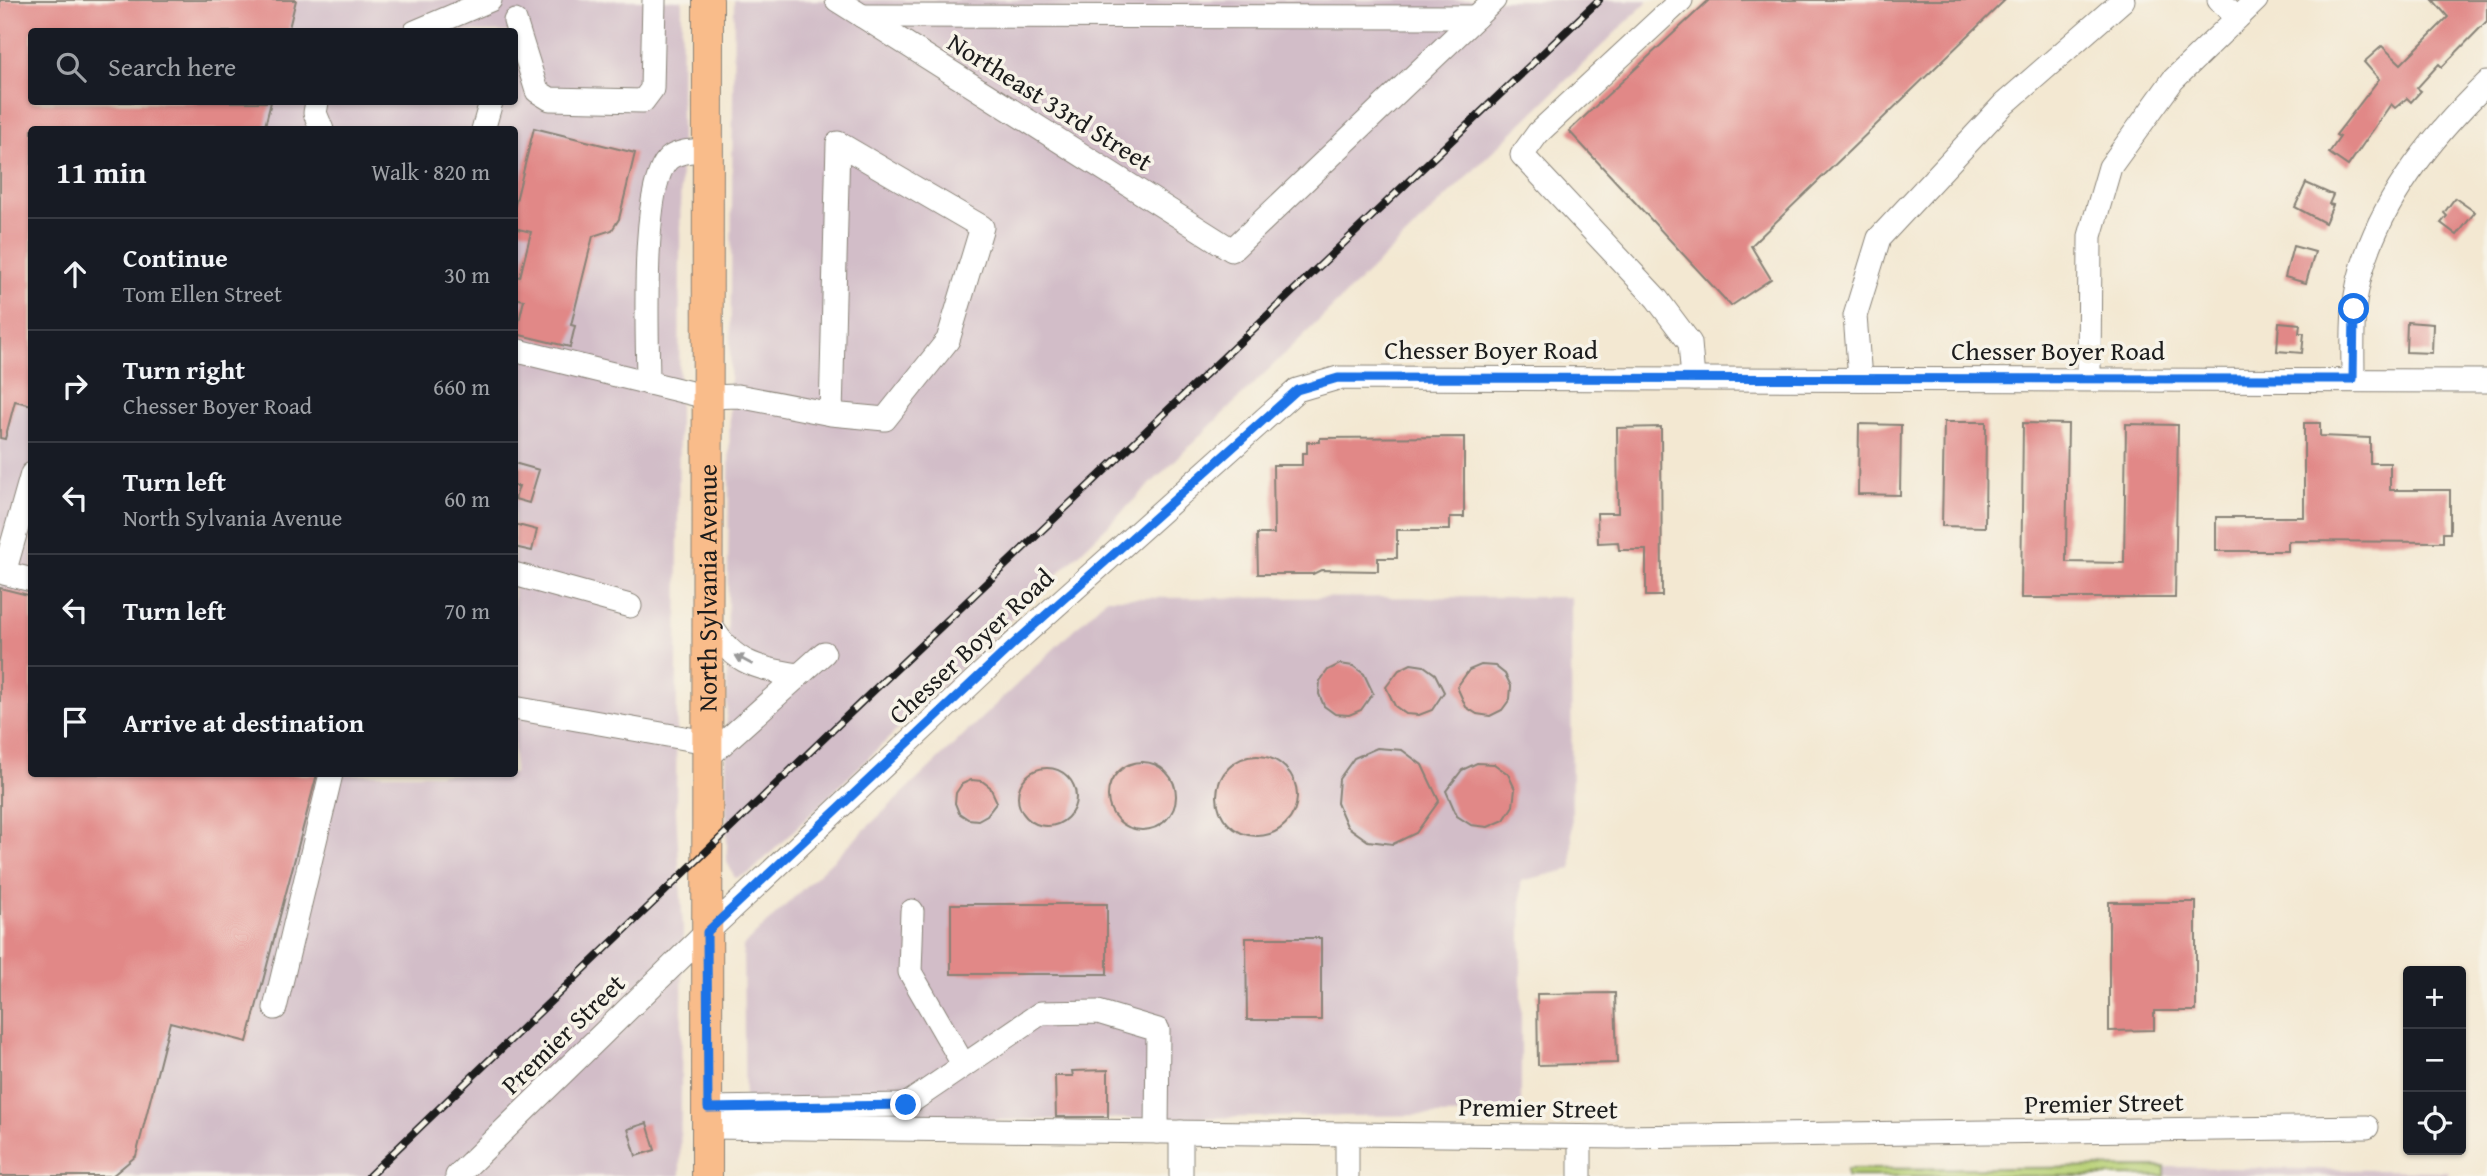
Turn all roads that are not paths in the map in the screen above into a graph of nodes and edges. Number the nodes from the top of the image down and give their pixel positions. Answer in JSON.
{"nodes":[{"id":1,"x":490,"y":0,"type":"edge"},
{"id":2,"x":654,"y":0,"type":"edge"},
{"id":3,"x":708,"y":0,"type":"edge"},
{"id":4,"x":837,"y":0,"type":"edge"},
{"id":5,"x":1494,"y":0,"type":"edge"},
{"id":6,"x":1681,"y":0,"type":"edge"},
{"id":7,"x":2123,"y":0,"type":"edge"},
{"id":8,"x":2219,"y":0,"type":"edge"},
{"id":9,"x":2256,"y":0,"type":"edge"},
{"id":10,"x":450,"y":8,"type":"edge"},
{"id":11,"x":862,"y":16,"type":"junction"},
{"id":12,"x":1476,"y":17,"type":"junction"},
{"id":13,"x":516,"y":18,"type":"edge"},
{"id":14,"x":2237,"y":18,"type":"junction"},
{"id":15,"x":421,"y":28,"type":"edge"},
{"id":16,"x":2487,"y":83,"type":"edge"},
{"id":17,"x":316,"y":105,"type":"edge"},
{"id":18,"x":490,"y":105,"type":"edge"},
{"id":19,"x":320,"y":126,"type":"edge"},
{"id":20,"x":484,"y":126,"type":"edge"},
{"id":21,"x":707,"y":150,"type":"junction"},
{"id":22,"x":518,"y":351,"type":"edge"},
{"id":23,"x":1693,"y":379,"type":"junction"},
{"id":24,"x":1860,"y":379,"type":"junction"},
{"id":25,"x":2089,"y":379,"type":"junction"},
{"id":26,"x":2353,"y":379,"type":"junction"},
{"id":27,"x":2487,"y":381,"type":"edge"},
{"id":28,"x":648,"y":383,"type":"junction"},
{"id":29,"x":707,"y":397,"type":"junction"},
{"id":30,"x":831,"y":414,"type":"junction"},
{"id":31,"x":28,"y":487,"type":"edge"},
{"id":32,"x":2,"y":573,"type":"edge"},
{"id":33,"x":518,"y":575,"type":"edge"},
{"id":34,"x":28,"y":579,"type":"edge"},
{"id":35,"x":630,"y":606,"type":"dead end"},
{"id":36,"x":706,"y":617,"type":"junction"},
{"id":37,"x":824,"y":653,"type":"dead end"},
{"id":38,"x":799,"y":675,"type":"junction"},
{"id":39,"x":518,"y":709,"type":"edge"},
{"id":40,"x":706,"y":750,"type":"junction"},
{"id":41,"x":330,"y":777,"type":"edge"},
{"id":42,"x":912,"y":911,"type":"dead end"},
{"id":43,"x":707,"y":932,"type":"junction"},
{"id":44,"x":275,"y":1008,"type":"dead end"},
{"id":45,"x":963,"y":1064,"type":"junction"},
{"id":46,"x":708,"y":1118,"type":"junction"},
{"id":47,"x":2367,"y":1127,"type":"dead end"},
{"id":48,"x":1157,"y":1132,"type":"junction"},
{"id":49,"x":1181,"y":1132,"type":"junction"},
{"id":50,"x":1347,"y":1134,"type":"junction"},
{"id":51,"x":1580,"y":1136,"type":"junction"},
{"id":52,"x":457,"y":1176,"type":"edge"},
{"id":53,"x":707,"y":1176,"type":"edge"},
{"id":54,"x":1181,"y":1176,"type":"edge"},
{"id":55,"x":1347,"y":1176,"type":"edge"},
{"id":56,"x":1580,"y":1176,"type":"edge"}],
"edges":[{"from":1,"to":10,"type":"street"},
{"from":2,"to":13,"type":"street"},
{"from":3,"to":21,"type":"main road","name":"North Sylvania Avenue"},
{"from":4,"to":11,"type":"street","name":"Northeast 33rd Street"},
{"from":5,"to":12,"type":"street"},
{"from":6,"to":23,"type":"street"},
{"from":7,"to":24,"type":"street"},
{"from":8,"to":14,"type":"street"},
{"from":9,"to":14,"type":"street"},
{"from":10,"to":15,"type":"street"},
{"from":11,"to":12,"type":"street"},
{"from":11,"to":12,"type":"street","name":"Northeast 33rd Street"},
{"from":14,"to":25,"type":"street"},
{"from":16,"to":26,"type":"street"},
{"from":17,"to":19,"type":"street"},
{"from":18,"to":20,"type":"street"},
{"from":21,"to":28,"type":"street"},
{"from":21,"to":29,"type":"main road","name":"North Sylvania Avenue"},
{"from":22,"to":28,"type":"street"},
{"from":23,"to":24,"type":"street","name":"Chesser Boyer Road"},
{"from":23,"to":43,"type":"street","name":"Chesser Boyer Road"},
{"from":24,"to":25,"type":"street","name":"Chesser Boyer Road"},
{"from":25,"to":26,"type":"street","name":"Chesser Boyer Road"},
{"from":26,"to":27,"type":"street","name":"Chesser Boyer Road"},
{"from":28,"to":29,"type":"street"},
{"from":29,"to":30,"type":"street"},
{"from":29,"to":36,"type":"main road","name":"North Sylvania Avenue"},
{"from":30,"to":30,"type":"street"},
{"from":31,"to":32,"type":"street"},
{"from":32,"to":34,"type":"street"},
{"from":33,"to":35,"type":"street"},
{"from":38,"to":36,"type":"street","one_way":true},
{"from":36,"to":40,"type":"main road","name":"North Sylvania Avenue"},
{"from":37,"to":38,"type":"street"},
{"from":38,"to":40,"type":"street"},
{"from":39,"to":40,"type":"street"},
{"from":40,"to":43,"type":"main road","name":"North Sylvania Avenue"},
{"from":41,"to":44,"type":"street"},
{"from":42,"to":45,"type":"street"},
{"from":43,"to":46,"type":"main road","name":"North Sylvania Avenue"},
{"from":43,"to":52,"type":"street","name":"Premier Street"},
{"from":45,"to":46,"type":"street"},
{"from":45,"to":48,"type":"street"},
{"from":46,"to":48,"type":"street","name":"Premier Street"},
{"from":46,"to":53,"type":"main road","name":"North Sylvania Avenue"},
{"from":47,"to":51,"type":"street","name":"Premier Street"},
{"from":48,"to":49,"type":"street","name":"Premier Street"},
{"from":49,"to":50,"type":"street","name":"Premier Street"},
{"from":49,"to":54,"type":"street"},
{"from":50,"to":51,"type":"street","name":"Premier Street"},
{"from":50,"to":55,"type":"street"},
{"from":51,"to":56,"type":"street"}]}
